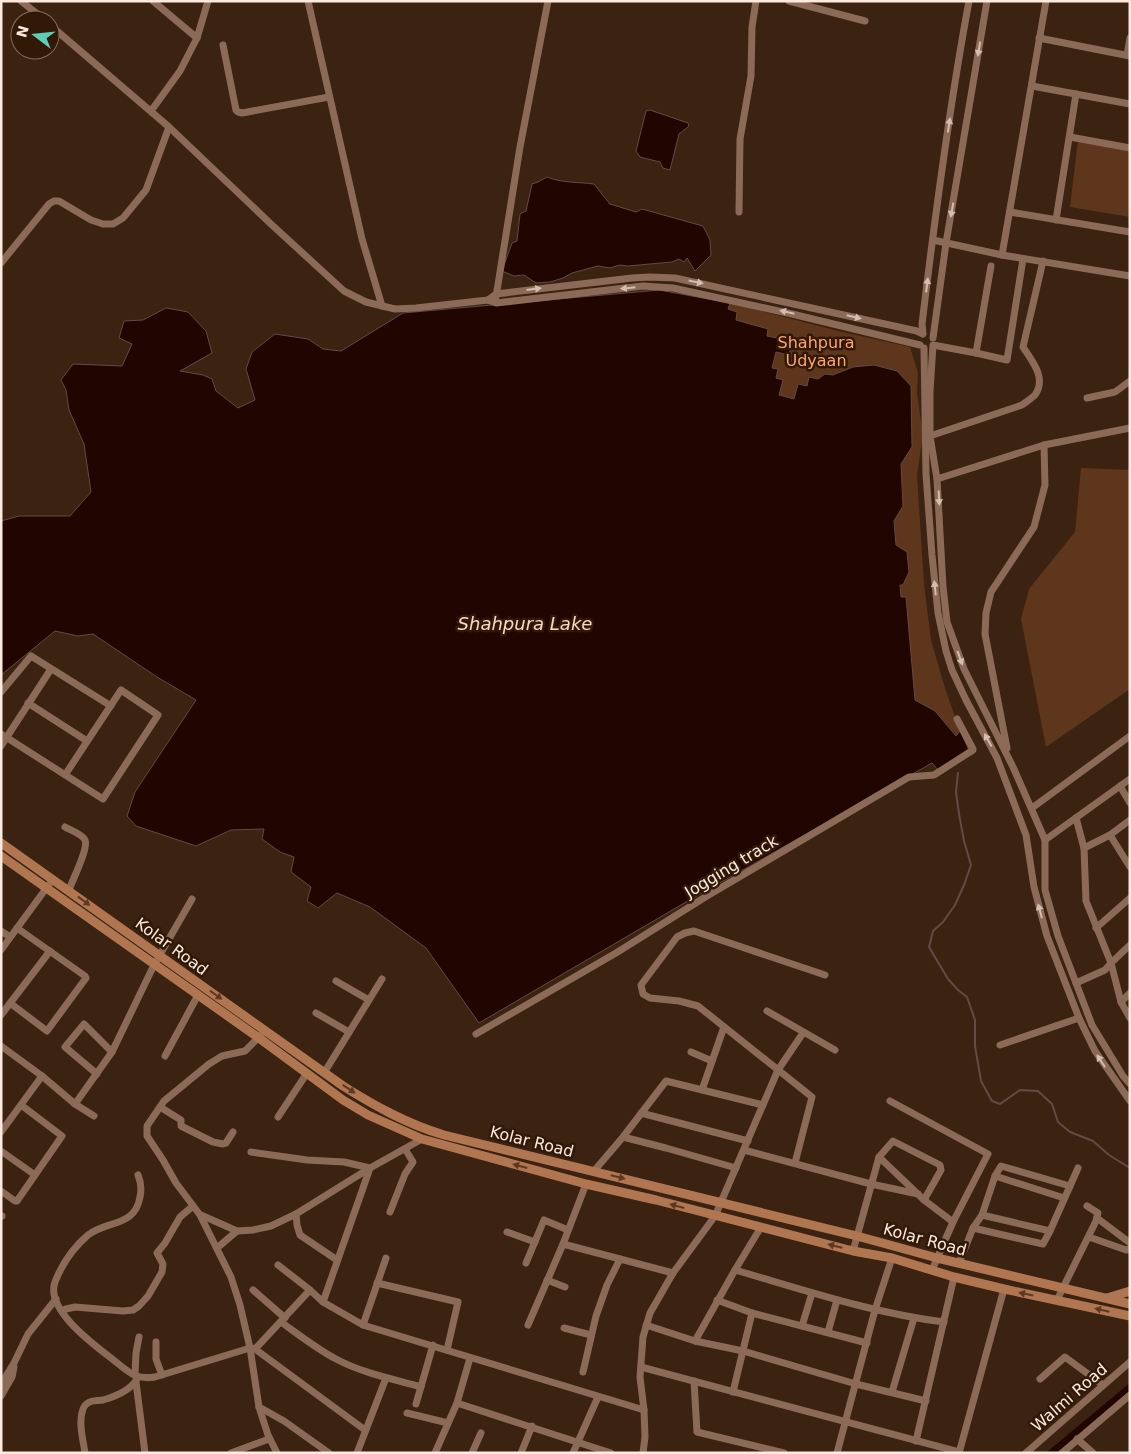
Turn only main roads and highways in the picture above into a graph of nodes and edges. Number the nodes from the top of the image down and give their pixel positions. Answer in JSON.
{"nodes":[{"id":1,"x":1,"y":843,"type":"edge"},
{"id":2,"x":1,"y":856,"type":"edge"},
{"id":3,"x":261,"y":1034,"type":"junction"},
{"id":4,"x":556,"y":1162,"type":"junction"},
{"id":5,"x":552,"y":1174,"type":"junction"},
{"id":6,"x":959,"y":1263,"type":"junction"},
{"id":7,"x":954,"y":1277,"type":"junction"},
{"id":8,"x":1130,"y":1291,"type":"edge"},
{"id":9,"x":1107,"y":1298,"type":"junction"},
{"id":10,"x":1130,"y":1304,"type":"edge"},
{"id":11,"x":1130,"y":1316,"type":"edge"}],
"edges":[{"from":1,"to":3,"type":"main road","name":"Kolar Road","one_way":true},
{"from":2,"to":3,"type":"main road","name":"Kolar Road"},
{"from":3,"to":4,"type":"main road","name":"Kolar Road","one_way":true},
{"from":5,"to":3,"type":"main road","name":"Kolar Road","one_way":true},
{"from":4,"to":5,"type":"main road"},
{"from":4,"to":6,"type":"main road","name":"Kolar Road","one_way":true},
{"from":7,"to":5,"type":"main road","name":"Kolar Road","one_way":true},
{"from":6,"to":7,"type":"main road"},
{"from":6,"to":9,"type":"main road","name":"Kolar Road"},
{"from":11,"to":7,"type":"main road","name":"Kolar Road","one_way":true},
{"from":8,"to":9,"type":"main road"},
{"from":9,"to":10,"type":"main road","name":"Kolar Road"}]}
